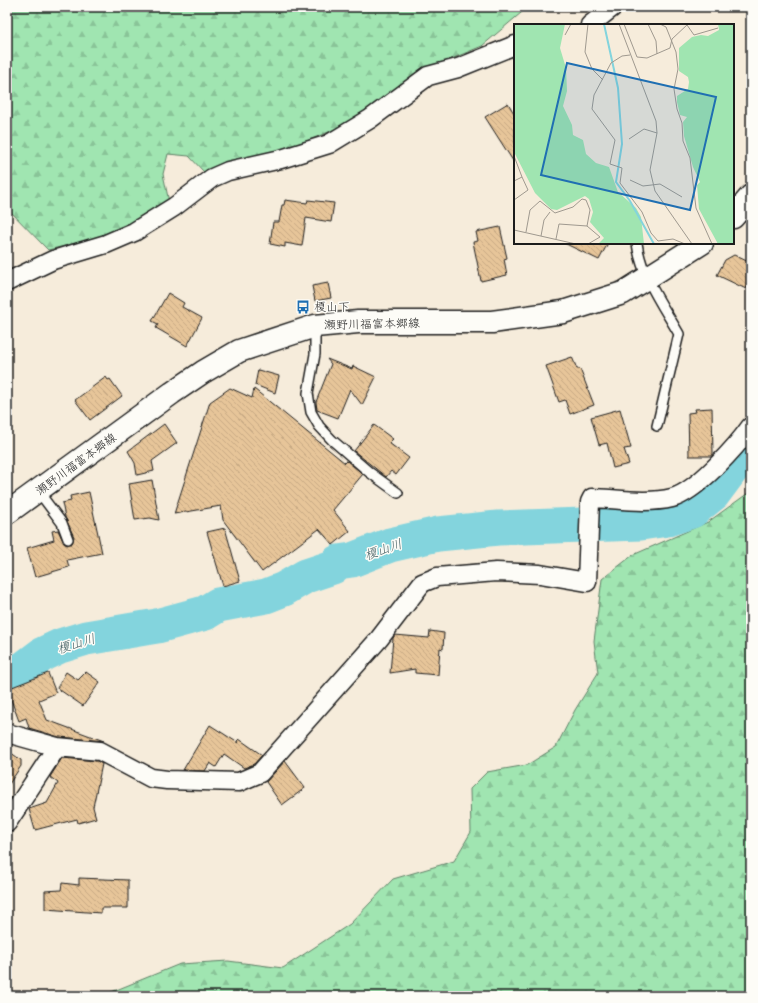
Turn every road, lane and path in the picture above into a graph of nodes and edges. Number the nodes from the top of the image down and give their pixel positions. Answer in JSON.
{"nodes":[{"id":1,"x":613,"y":7,"type":"edge"},
{"id":2,"x":591,"y":24,"type":"edge"},
{"id":3,"x":514,"y":45,"type":"edge"},
{"id":4,"x":751,"y":196,"type":"edge"},
{"id":5,"x":734,"y":216,"type":"edge"},
{"id":6,"x":637,"y":244,"type":"edge"},
{"id":7,"x":700,"y":244,"type":"edge"},
{"id":8,"x":648,"y":278,"type":"junction"},
{"id":9,"x":7,"y":282,"type":"edge"},
{"id":10,"x":315,"y":326,"type":"junction"},
{"id":11,"x":657,"y":426,"type":"dead end"},
{"id":12,"x":751,"y":426,"type":"edge"},
{"id":13,"x":38,"y":491,"type":"junction"},
{"id":14,"x":398,"y":493,"type":"dead end"},
{"id":15,"x":7,"y":513,"type":"edge"},
{"id":16,"x":68,"y":539,"type":"dead end"},
{"id":17,"x":7,"y":733,"type":"edge"},
{"id":18,"x":57,"y":747,"type":"junction"},
{"id":19,"x":7,"y":823,"type":"edge"}],
"edges":[{"from":1,"to":2,"type":"street"},
{"from":3,"to":9,"type":"street"},
{"from":4,"to":5,"type":"main road"},
{"from":6,"to":8,"type":"lane"},
{"from":7,"to":8,"type":"main road","name":"瀬野川福富本郷線"},
{"from":8,"to":10,"type":"main road","name":"瀬野川福富本郷線"},
{"from":8,"to":11,"type":"lane"},
{"from":10,"to":13,"type":"main road","name":"瀬野川福富本郷線"},
{"from":10,"to":14,"type":"lane"},
{"from":12,"to":18,"type":"street"},
{"from":13,"to":15,"type":"main road","name":"瀬野川福富本郷線"},
{"from":13,"to":16,"type":"lane"},
{"from":17,"to":18,"type":"street"},
{"from":18,"to":19,"type":"street"}]}
